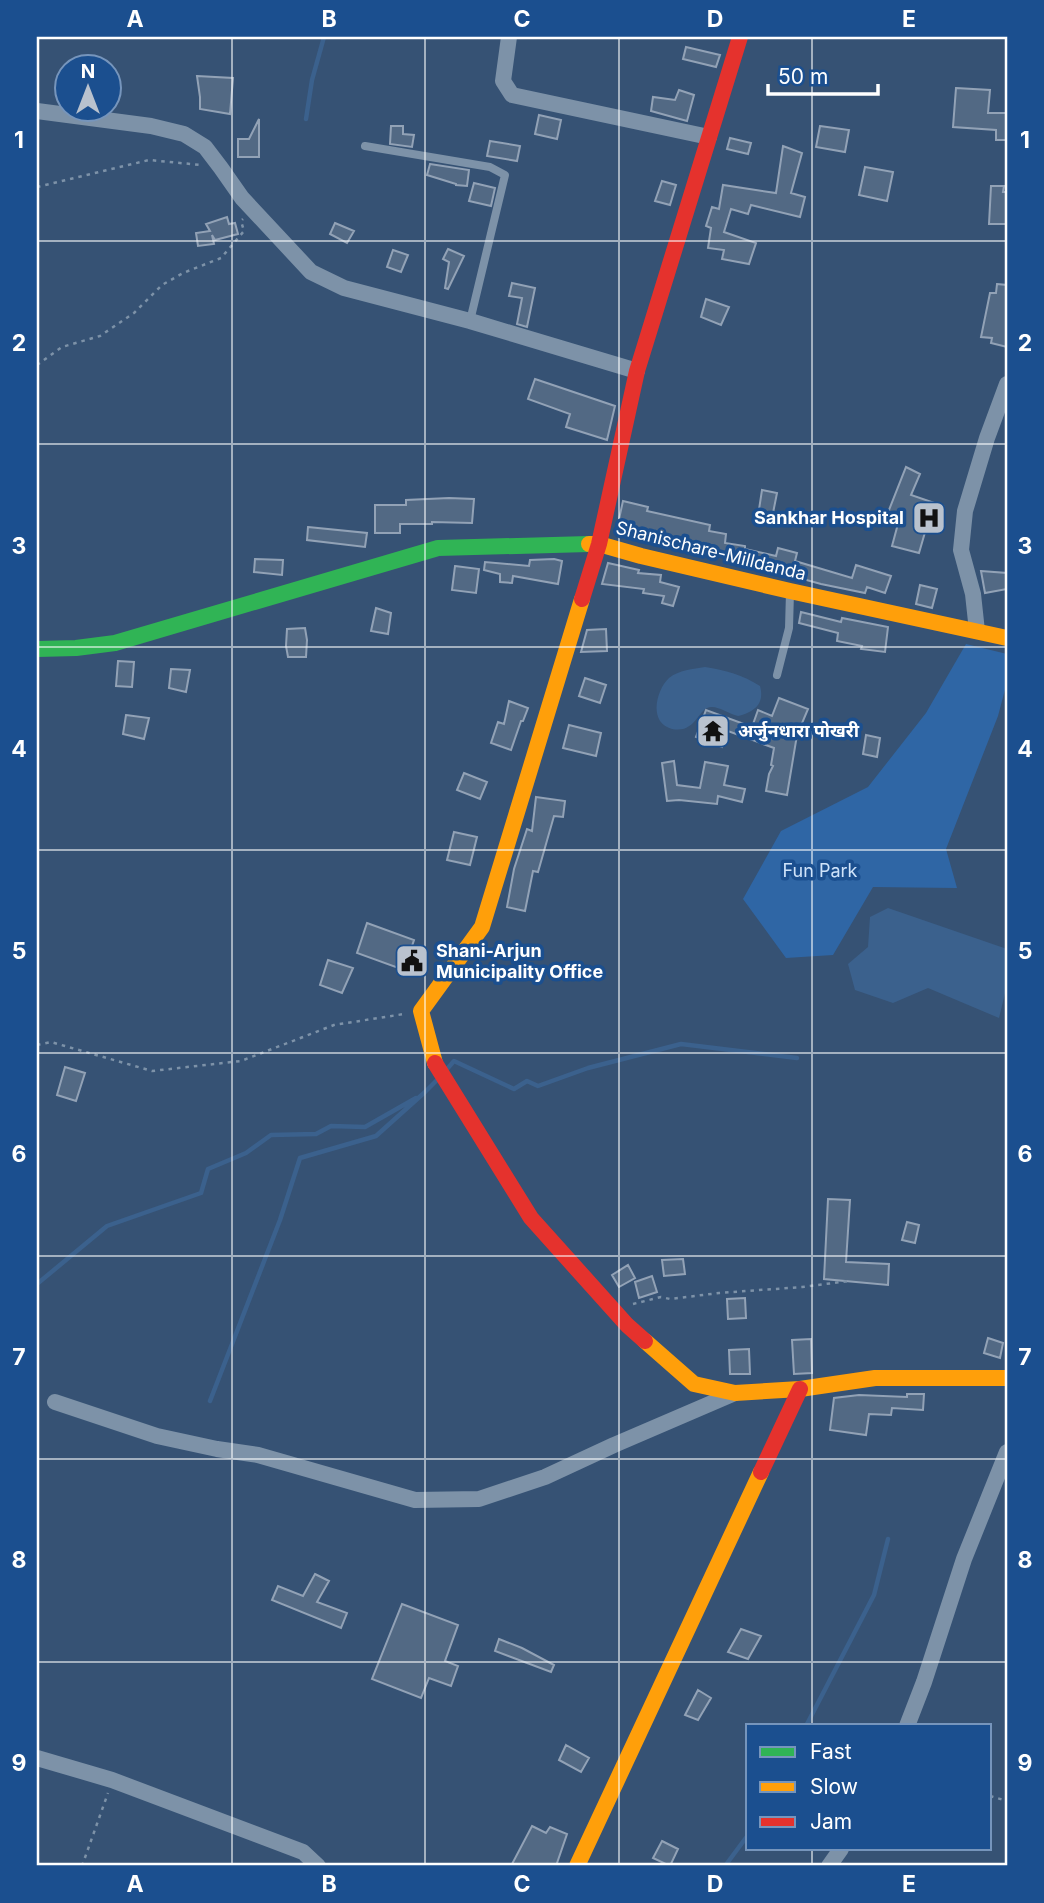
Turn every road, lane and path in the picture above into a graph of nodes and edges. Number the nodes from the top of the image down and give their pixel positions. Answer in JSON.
{"nodes":[{"id":1,"x":509,"y":37,"type":"edge"},
{"id":2,"x":740,"y":37,"type":"edge"},
{"id":3,"x":37,"y":111,"type":"edge"},
{"id":4,"x":709,"y":137,"type":"junction"},
{"id":5,"x":365,"y":146,"type":"dead end"},
{"id":6,"x":221,"y":167,"type":"junction"},
{"id":7,"x":37,"y":187,"type":"edge"},
{"id":8,"x":254,"y":211,"type":"junction"},
{"id":9,"x":470,"y":321,"type":"junction"},
{"id":10,"x":37,"y":365,"type":"edge"},
{"id":11,"x":637,"y":371,"type":"junction"},
{"id":12,"x":1007,"y":384,"type":"edge"},
{"id":13,"x":599,"y":544,"type":"junction"},
{"id":14,"x":790,"y":591,"type":"junction"},
{"id":15,"x":977,"y":631,"type":"junction"},
{"id":16,"x":1007,"y":638,"type":"edge"},
{"id":17,"x":37,"y":649,"type":"edge"},
{"id":18,"x":777,"y":675,"type":"dead end"},
{"id":19,"x":421,"y":1012,"type":"junction"},
{"id":20,"x":37,"y":1045,"type":"edge"},
{"id":21,"x":849,"y":1281,"type":"dead end"},
{"id":22,"x":613,"y":1309,"type":"junction"},
{"id":23,"x":1007,"y":1378,"type":"edge"},
{"id":24,"x":800,"y":1389,"type":"junction"},
{"id":25,"x":735,"y":1393,"type":"junction"},
{"id":26,"x":55,"y":1402,"type":"dead end"},
{"id":27,"x":1007,"y":1452,"type":"edge"},
{"id":28,"x":908,"y":1724,"type":"edge"},
{"id":29,"x":37,"y":1758,"type":"edge"},
{"id":30,"x":112,"y":1780,"type":"junction"},
{"id":31,"x":840,"y":1850,"type":"edge"},
{"id":32,"x":82,"y":1866,"type":"edge"},
{"id":33,"x":318,"y":1866,"type":"edge"},
{"id":34,"x":577,"y":1866,"type":"edge"},
{"id":35,"x":829,"y":1866,"type":"edge"}],
"edges":[{"from":1,"to":4,"type":"street"},
{"from":2,"to":4,"type":"street"},
{"from":3,"to":6,"type":"street"},
{"from":4,"to":11,"type":"street"},
{"from":5,"to":9,"type":"lane"},
{"from":6,"to":7,"type":"path"},
{"from":6,"to":8,"type":"street"},
{"from":8,"to":9,"type":"street"},
{"from":8,"to":10,"type":"path"},
{"from":9,"to":11,"type":"street"},
{"from":11,"to":13,"type":"street"},
{"from":12,"to":15,"type":"street"},
{"from":13,"to":14,"type":"street","name":"Shanischare-Milldanda"},
{"from":13,"to":17,"type":"street","name":"Shanischare-Milldanda"},
{"from":13,"to":19,"type":"street"},
{"from":14,"to":15,"type":"street","name":"Shanischare-Milldanda"},
{"from":14,"to":18,"type":"lane"},
{"from":15,"to":16,"type":"street","name":"Shanischare-Milldanda"},
{"from":19,"to":20,"type":"path"},
{"from":19,"to":22,"type":"street"},
{"from":21,"to":22,"type":"path"},
{"from":22,"to":25,"type":"street"},
{"from":23,"to":24,"type":"street"},
{"from":24,"to":25,"type":"street"},
{"from":24,"to":34,"type":"street"},
{"from":25,"to":26,"type":"street"},
{"from":27,"to":28,"type":"street"},
{"from":29,"to":30,"type":"street"},
{"from":30,"to":32,"type":"path"},
{"from":30,"to":33,"type":"street"},
{"from":31,"to":35,"type":"street"}]}
